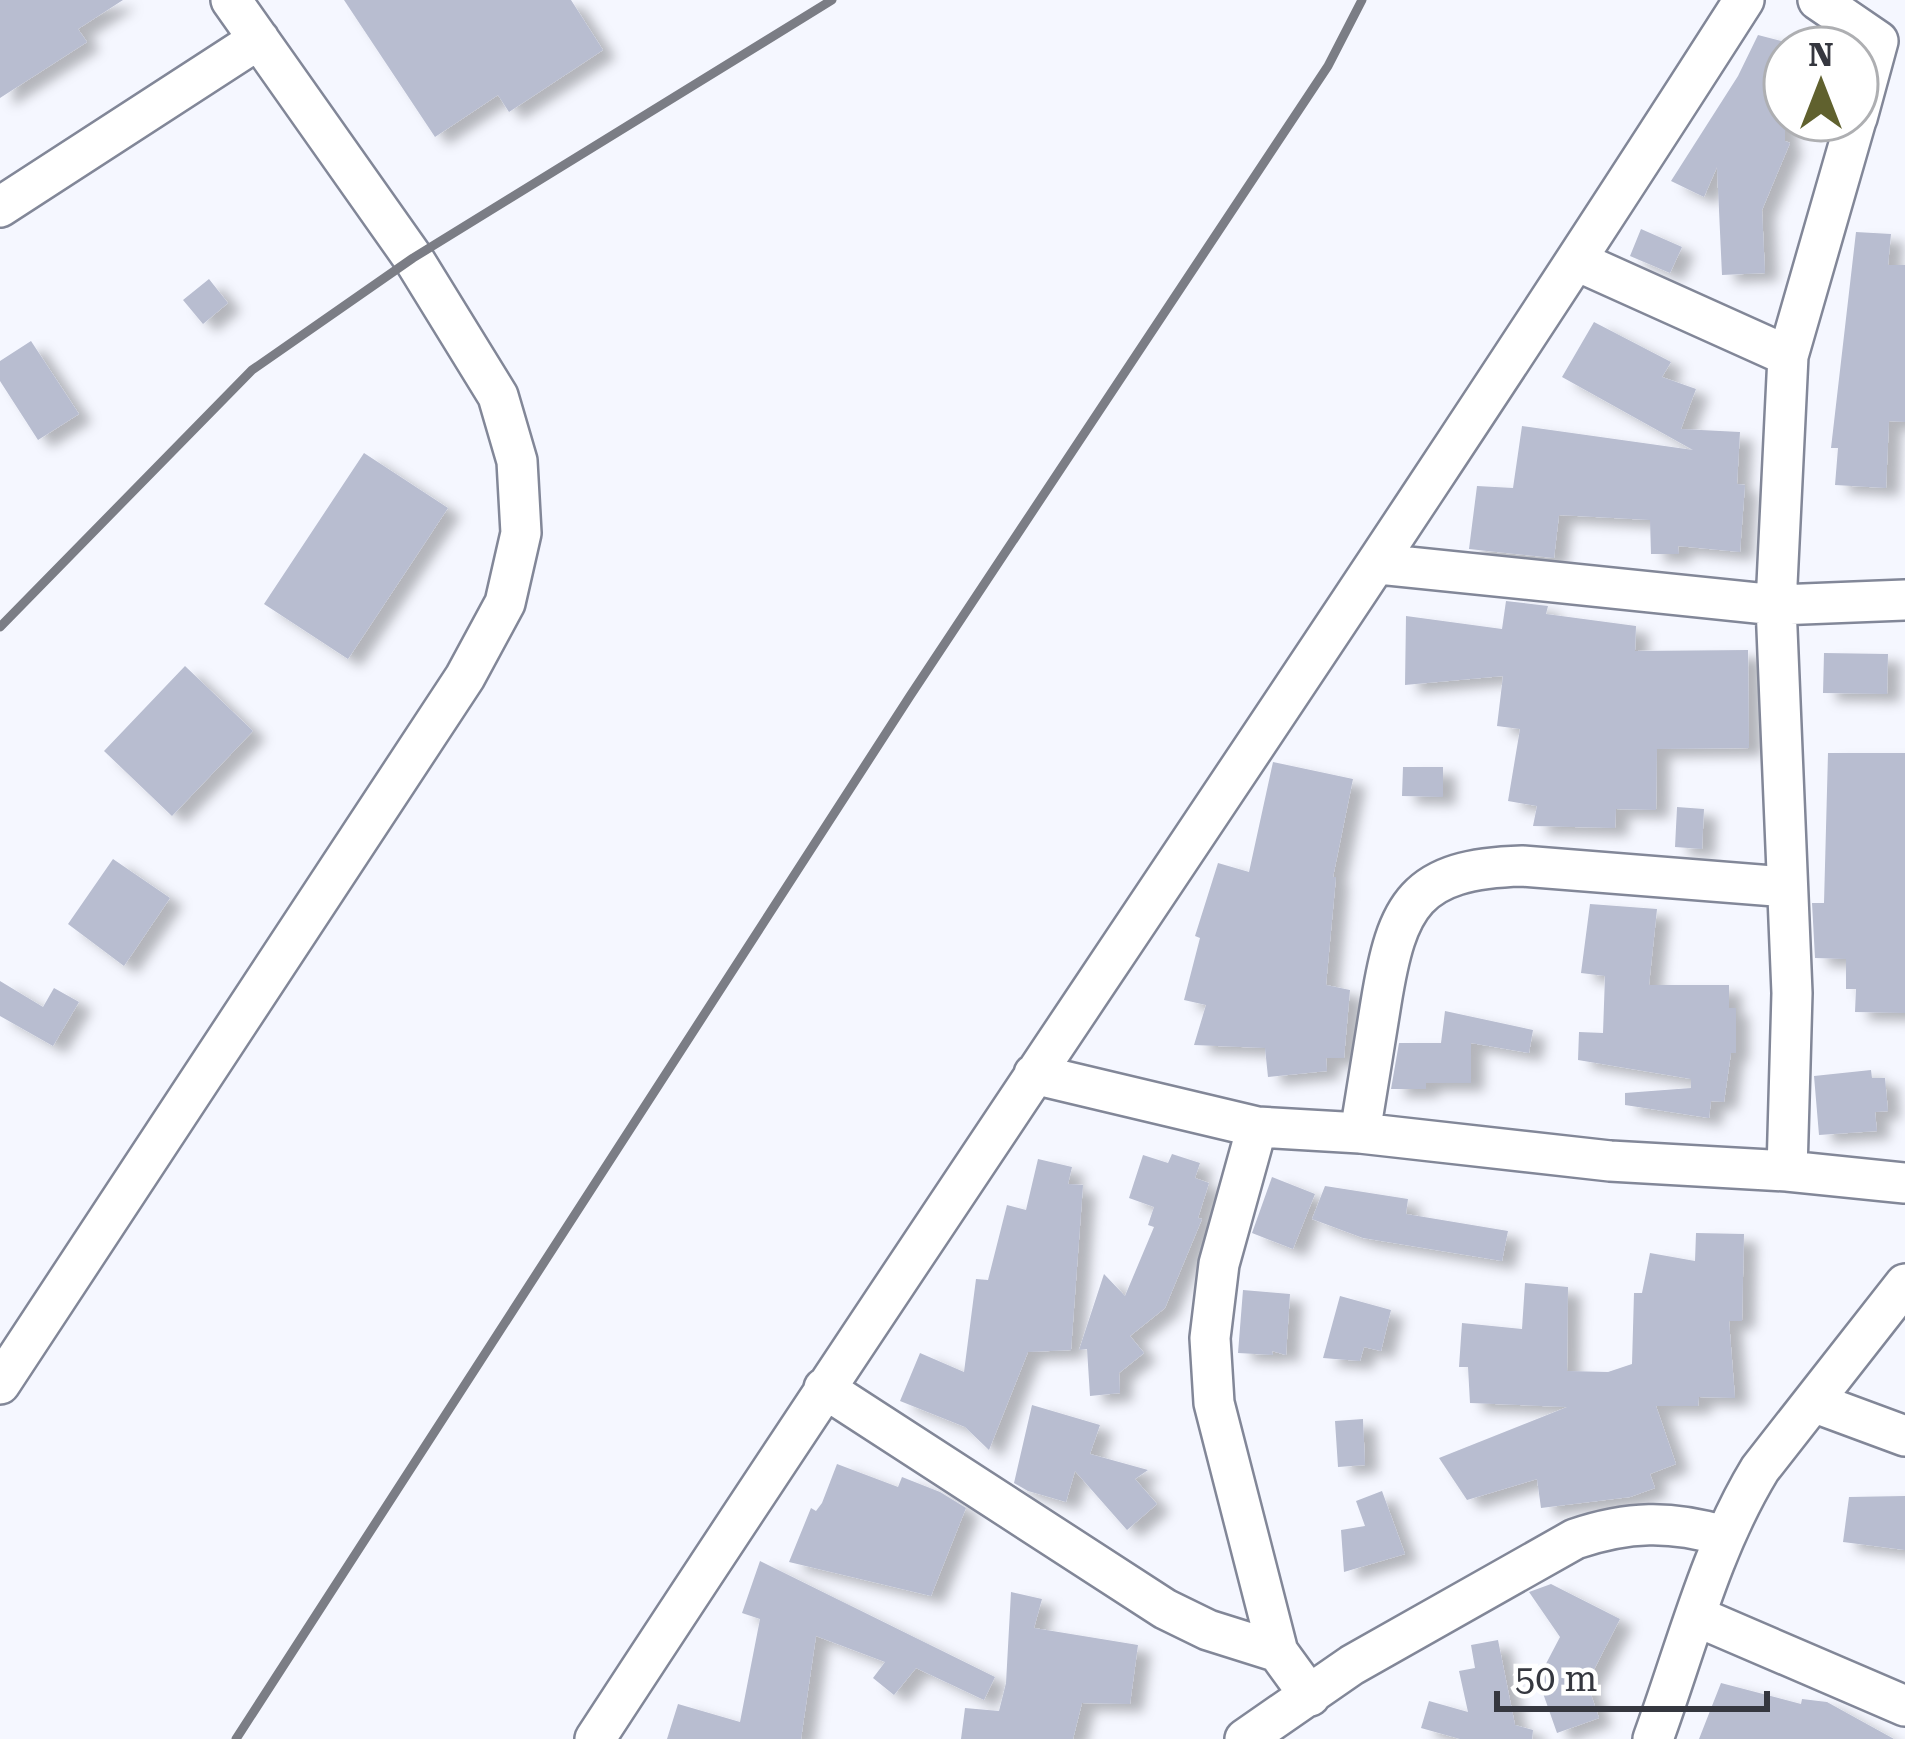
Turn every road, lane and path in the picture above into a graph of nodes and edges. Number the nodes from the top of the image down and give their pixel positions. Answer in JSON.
{"nodes":[{"id":1,"x":231,"y":0,"type":"edge"},
{"id":2,"x":1744,"y":0,"type":"edge"},
{"id":3,"x":1819,"y":0,"type":"edge"},
{"id":4,"x":259,"y":39,"type":"junction"},
{"id":5,"x":1892,"y":43,"type":"edge"},
{"id":6,"x":1850,"y":144,"type":"edge"},
{"id":7,"x":0,"y":206,"type":"edge"},
{"id":8,"x":1577,"y":261,"type":"junction"},
{"id":9,"x":1788,"y":356,"type":"junction"},
{"id":10,"x":1379,"y":564,"type":"junction"},
{"id":11,"x":1905,"y":600,"type":"edge"},
{"id":12,"x":1776,"y":605,"type":"junction"},
{"id":13,"x":1787,"y":887,"type":"junction"},
{"id":14,"x":1034,"y":1074,"type":"junction"},
{"id":15,"x":1257,"y":1127,"type":"junction"},
{"id":16,"x":1360,"y":1133,"type":"junction"},
{"id":17,"x":1787,"y":1171,"type":"junction"},
{"id":18,"x":1905,"y":1183,"type":"edge"},
{"id":19,"x":1905,"y":1284,"type":"edge"},
{"id":20,"x":0,"y":1384,"type":"edge"},
{"id":21,"x":824,"y":1388,"type":"junction"},
{"id":22,"x":1814,"y":1402,"type":"junction"},
{"id":23,"x":1905,"y":1436,"type":"edge"},
{"id":24,"x":1724,"y":1536,"type":"junction"},
{"id":25,"x":1698,"y":1617,"type":"junction"},
{"id":26,"x":1277,"y":1652,"type":"junction"},
{"id":27,"x":1310,"y":1696,"type":"junction"},
{"id":28,"x":1905,"y":1706,"type":"edge"},
{"id":29,"x":595,"y":1739,"type":"edge"},
{"id":30,"x":1244,"y":1739,"type":"edge"},
{"id":31,"x":1653,"y":1739,"type":"edge"}],
"edges":[{"from":1,"to":4,"type":"street"},
{"from":2,"to":8,"type":"street"},
{"from":3,"to":5,"type":"street"},
{"from":4,"to":7,"type":"street"},
{"from":4,"to":20,"type":"street"},
{"from":6,"to":9,"type":"street"},
{"from":8,"to":9,"type":"street"},
{"from":8,"to":10,"type":"street"},
{"from":9,"to":12,"type":"street"},
{"from":10,"to":12,"type":"street"},
{"from":10,"to":14,"type":"street"},
{"from":11,"to":12,"type":"street"},
{"from":12,"to":13,"type":"street"},
{"from":13,"to":16,"type":"street"},
{"from":13,"to":17,"type":"street"},
{"from":14,"to":15,"type":"street"},
{"from":14,"to":21,"type":"street"},
{"from":15,"to":16,"type":"street"},
{"from":15,"to":26,"type":"street"},
{"from":16,"to":17,"type":"street"},
{"from":17,"to":18,"type":"street"},
{"from":19,"to":22,"type":"street"},
{"from":21,"to":26,"type":"street"},
{"from":21,"to":29,"type":"street"},
{"from":22,"to":23,"type":"street"},
{"from":22,"to":24,"type":"street"},
{"from":24,"to":25,"type":"street"},
{"from":24,"to":27,"type":"street"},
{"from":25,"to":28,"type":"street"},
{"from":25,"to":31,"type":"street"},
{"from":26,"to":27,"type":"street"},
{"from":27,"to":30,"type":"street"}]}
